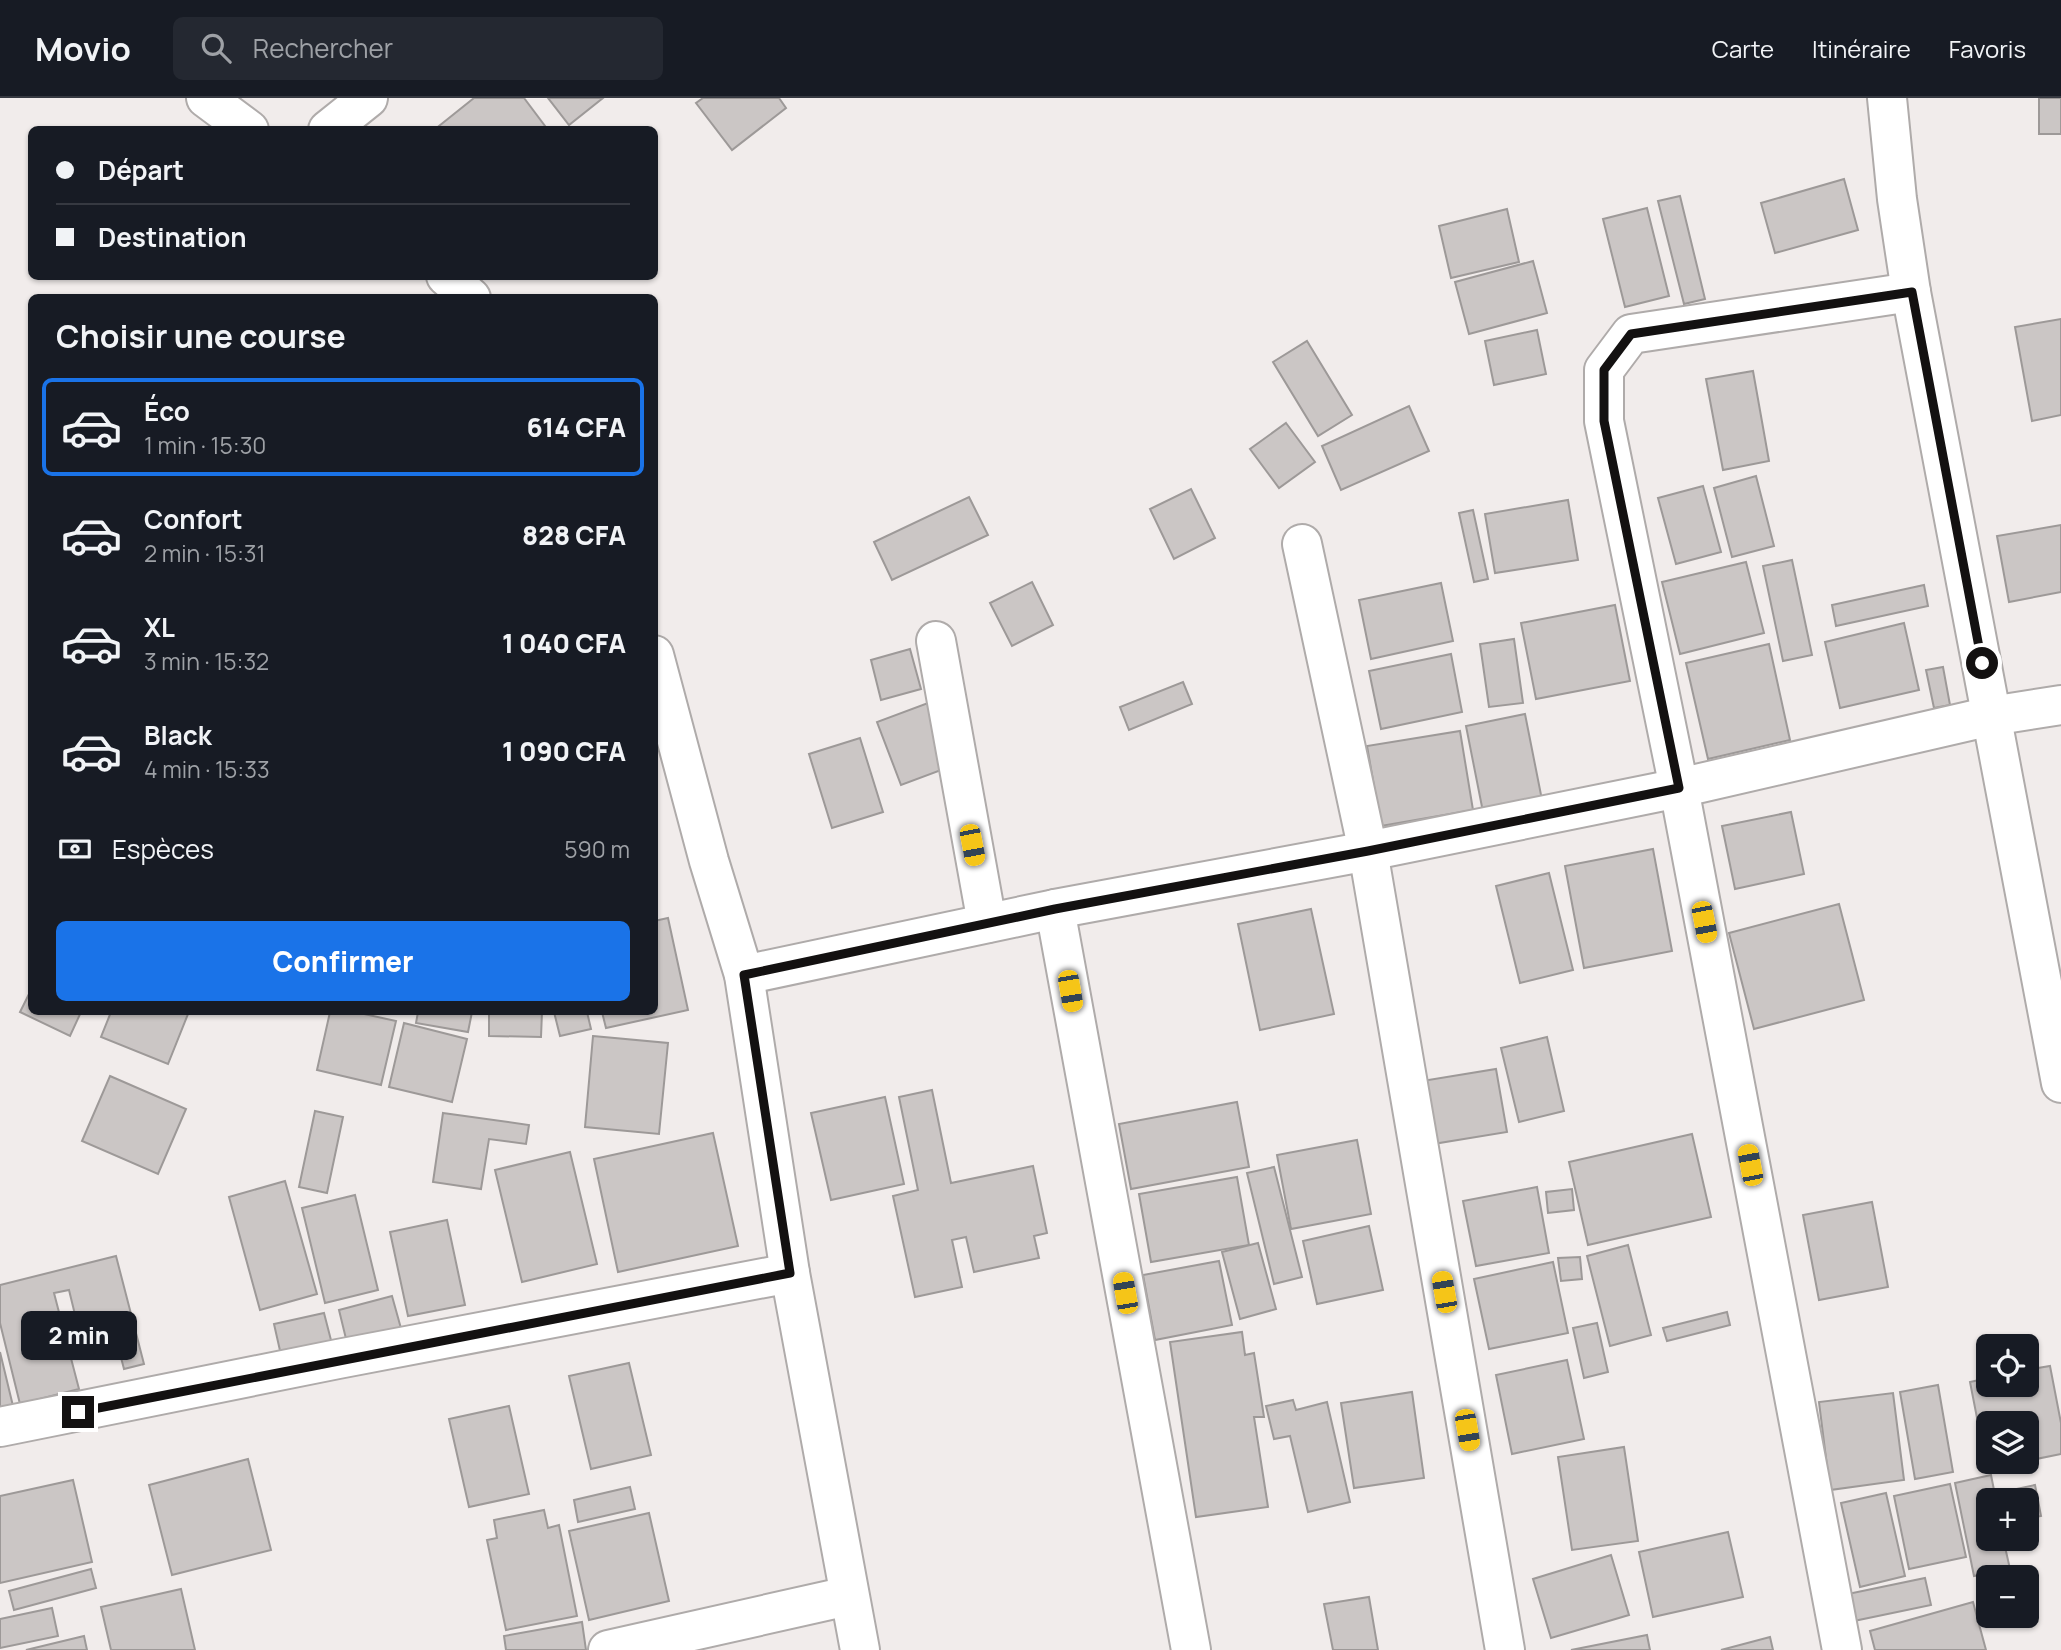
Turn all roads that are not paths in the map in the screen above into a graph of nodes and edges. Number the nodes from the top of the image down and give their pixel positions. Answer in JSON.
{"nodes":[{"id":1,"x":206,"y":98,"type":"edge"},
{"id":2,"x":368,"y":98,"type":"edge"},
{"id":3,"x":1887,"y":98,"type":"edge"},
{"id":4,"x":244,"y":126,"type":"edge"},
{"id":5,"x":333,"y":126,"type":"edge"},
{"id":6,"x":451,"y":280,"type":"edge"},
{"id":7,"x":1912,"y":292,"type":"junction"},
{"id":8,"x":466,"y":294,"type":"edge"},
{"id":9,"x":1301,"y":544,"type":"dead end"},
{"id":10,"x":936,"y":641,"type":"dead end"},
{"id":11,"x":658,"y":670,"type":"edge"},
{"id":12,"x":2061,"y":705,"type":"edge"},
{"id":13,"x":1992,"y":716,"type":"junction"},
{"id":14,"x":1679,"y":788,"type":"junction"},
{"id":15,"x":1368,"y":851,"type":"junction"},
{"id":16,"x":1055,"y":909,"type":"junction"},
{"id":17,"x":987,"y":923,"type":"junction"},
{"id":18,"x":744,"y":975,"type":"junction"},
{"id":19,"x":2061,"y":1083,"type":"edge"},
{"id":20,"x":790,"y":1273,"type":"junction"},
{"id":21,"x":0,"y":1427,"type":"edge"},
{"id":22,"x":848,"y":1596,"type":"junction"},
{"id":23,"x":608,"y":1650,"type":"edge"},
{"id":24,"x":860,"y":1650,"type":"edge"},
{"id":25,"x":1191,"y":1650,"type":"edge"},
{"id":26,"x":1505,"y":1650,"type":"edge"},
{"id":27,"x":1842,"y":1650,"type":"edge"}],
"edges":[{"from":1,"to":4,"type":"street"},
{"from":2,"to":5,"type":"street"},
{"from":3,"to":7,"type":"street"},
{"from":6,"to":8,"type":"street"},
{"from":7,"to":13,"type":"street"},
{"from":7,"to":14,"type":"street"},
{"from":9,"to":15,"type":"street"},
{"from":10,"to":17,"type":"street"},
{"from":11,"to":18,"type":"street"},
{"from":12,"to":13,"type":"street"},
{"from":13,"to":14,"type":"street"},
{"from":13,"to":19,"type":"street"},
{"from":14,"to":15,"type":"street"},
{"from":14,"to":27,"type":"street"},
{"from":15,"to":16,"type":"street"},
{"from":15,"to":26,"type":"street"},
{"from":16,"to":17,"type":"street"},
{"from":16,"to":25,"type":"street"},
{"from":17,"to":18,"type":"street"},
{"from":18,"to":20,"type":"street"},
{"from":20,"to":21,"type":"street"},
{"from":20,"to":22,"type":"street"},
{"from":22,"to":23,"type":"street"},
{"from":22,"to":24,"type":"street"}]}
